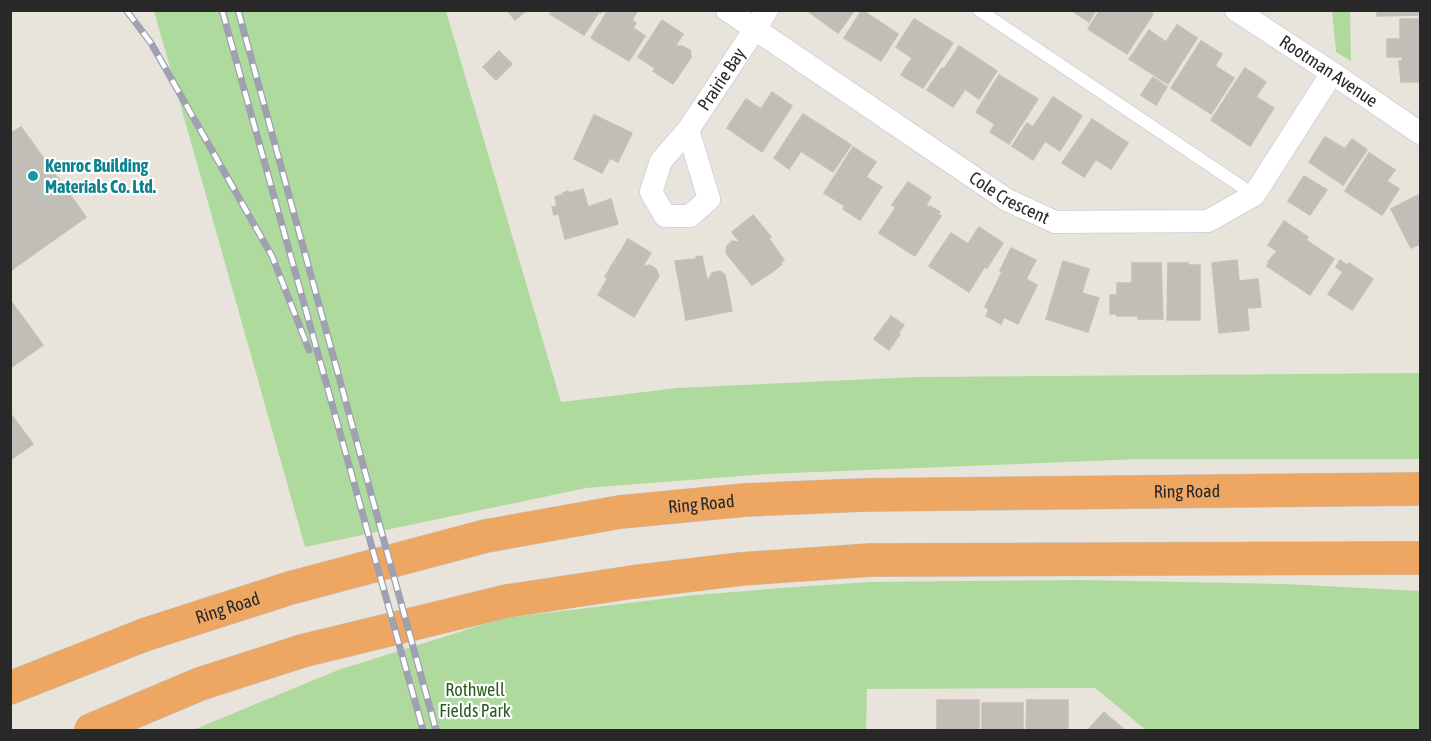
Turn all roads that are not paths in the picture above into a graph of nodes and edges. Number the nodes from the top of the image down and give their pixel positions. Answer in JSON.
{"nodes":[{"id":1,"x":727,"y":10,"type":"edge"},
{"id":2,"x":979,"y":10,"type":"edge"},
{"id":3,"x":1236,"y":10,"type":"edge"},
{"id":4,"x":761,"y":20,"type":"edge"},
{"id":5,"x":1332,"y":73,"type":"junction"},
{"id":6,"x":688,"y":130,"type":"dead end"},
{"id":7,"x":1420,"y":133,"type":"edge"},
{"id":8,"x":1254,"y":195,"type":"junction"},
{"id":9,"x":1420,"y":489,"type":"edge"},
{"id":10,"x":1420,"y":558,"type":"edge"},
{"id":11,"x":10,"y":688,"type":"edge"},
{"id":12,"x":97,"y":728,"type":"edge"}],
"edges":[{"from":1,"to":4,"type":"street","name":"Cole Crescent"},
{"from":2,"to":8,"type":"lane"},
{"from":3,"to":5,"type":"street","name":"Rootman Avenue"},
{"from":4,"to":6,"type":"street","name":"Prairie Bay"},
{"from":4,"to":8,"type":"street","name":"Cole Crescent"},
{"from":5,"to":7,"type":"street","name":"Rootman Avenue"},
{"from":5,"to":8,"type":"street","name":"Cole Crescent"},
{"from":9,"to":11,"type":"highway","name":"Ring Road"},
{"from":10,"to":12,"type":"highway"}]}
